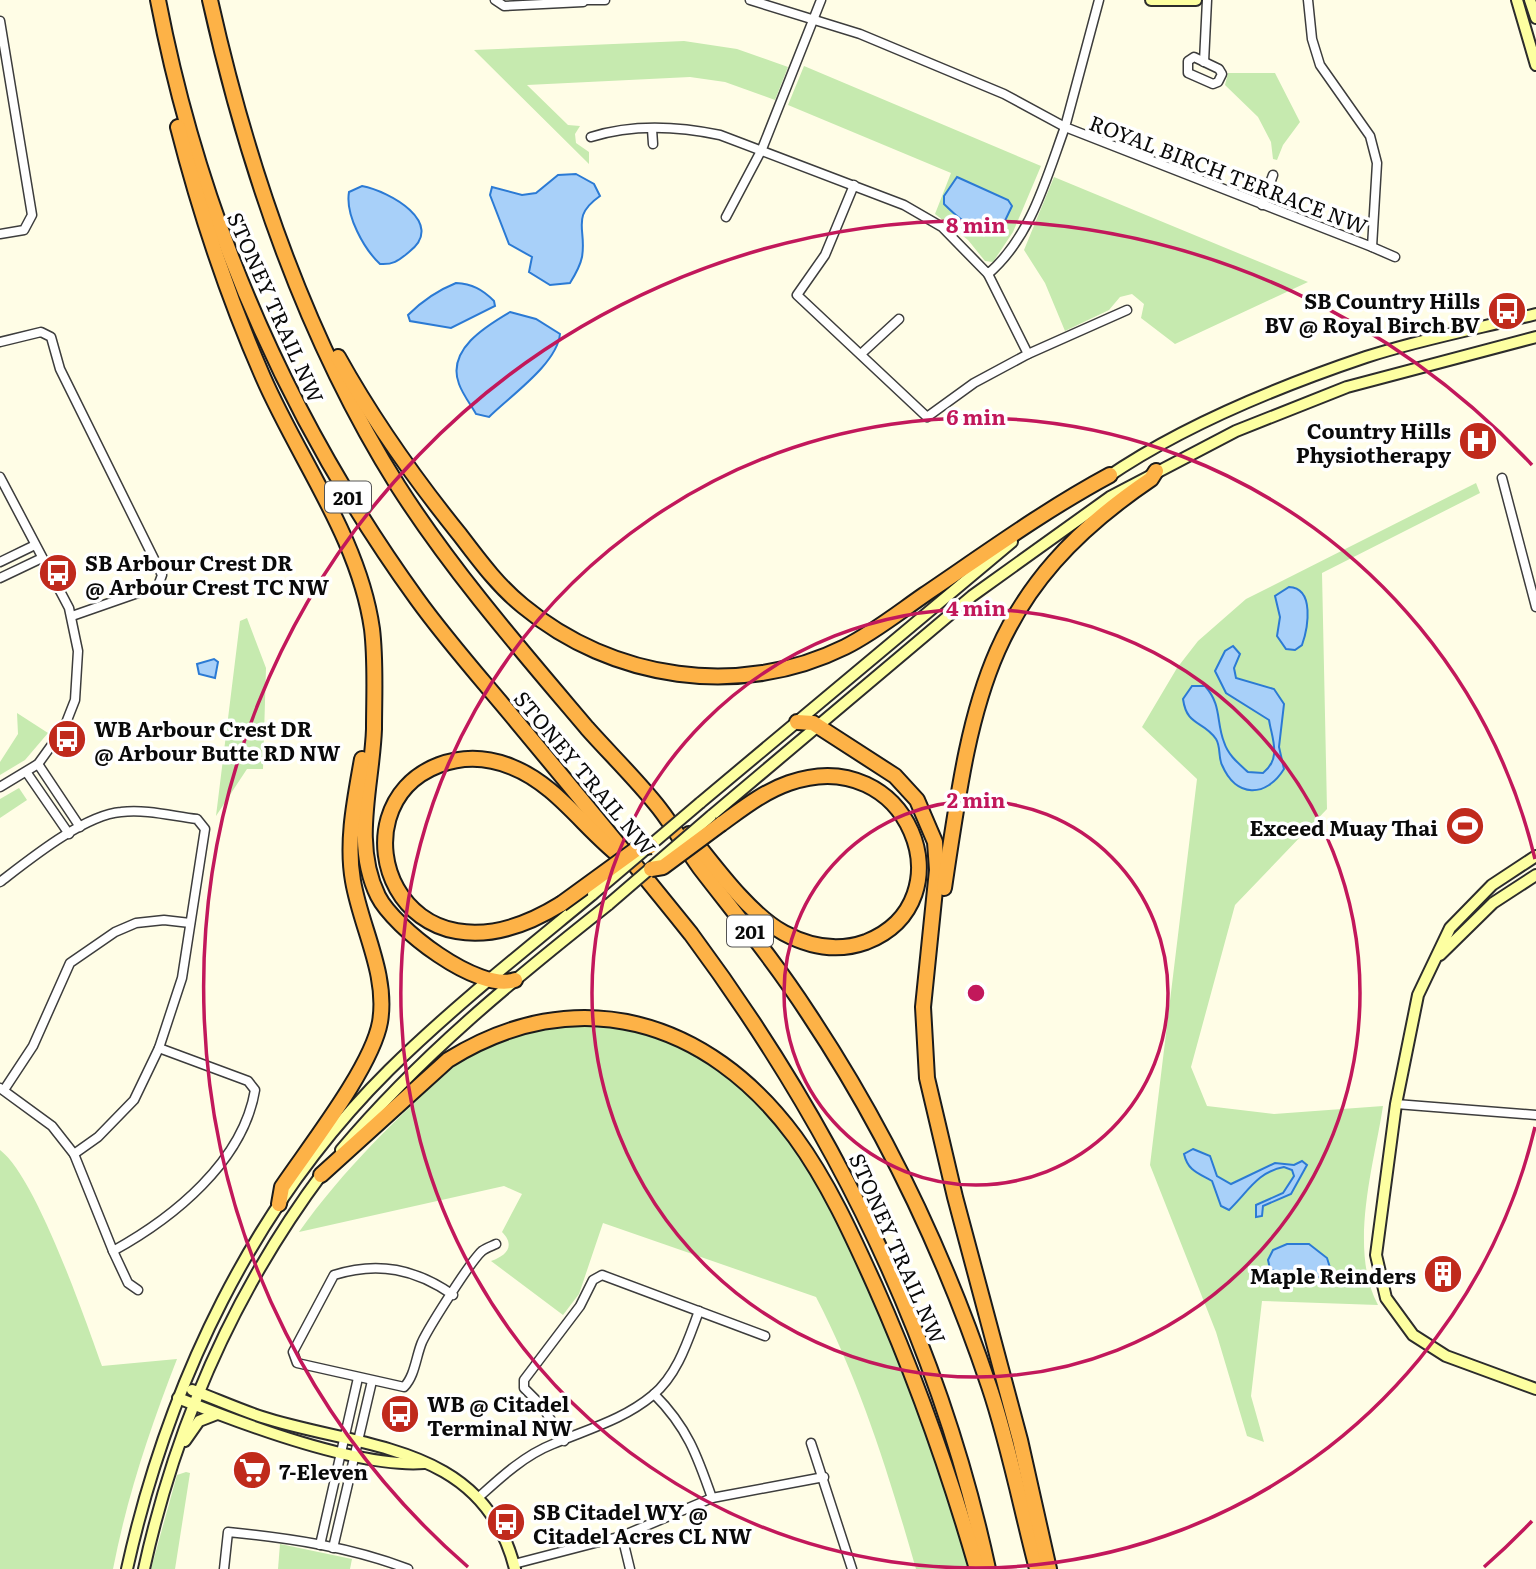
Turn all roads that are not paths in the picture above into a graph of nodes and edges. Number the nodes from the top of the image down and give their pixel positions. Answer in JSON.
{"nodes":[{"id":1,"x":159,"y":0,"type":"edge"},
{"id":2,"x":210,"y":0,"type":"edge"},
{"id":3,"x":495,"y":0,"type":"edge"},
{"id":4,"x":605,"y":0,"type":"edge"},
{"id":5,"x":750,"y":0,"type":"edge"},
{"id":6,"x":821,"y":0,"type":"edge"},
{"id":7,"x":1099,"y":0,"type":"edge"},
{"id":8,"x":1151,"y":0,"type":"edge"},
{"id":9,"x":1196,"y":0,"type":"edge"},
{"id":10,"x":1207,"y":0,"type":"edge"},
{"id":11,"x":1308,"y":0,"type":"edge"},
{"id":12,"x":1517,"y":0,"type":"edge"},
{"id":13,"x":1530,"y":0,"type":"edge"},
{"id":14,"x":583,"y":1,"type":"edge"},
{"id":15,"x":1536,"y":18,"type":"edge"},
{"id":16,"x":0,"y":20,"type":"edge"},
{"id":17,"x":813,"y":20,"type":"junction"},
{"id":18,"x":170,"y":60,"type":"junction"},
{"id":19,"x":1204,"y":62,"type":"dead end"},
{"id":20,"x":1536,"y":65,"type":"edge"},
{"id":21,"x":1065,"y":127,"type":"junction"},
{"id":22,"x":652,"y":129,"type":"junction"},
{"id":23,"x":591,"y":137,"type":"dead end"},
{"id":24,"x":653,"y":144,"type":"dead end"},
{"id":25,"x":762,"y":149,"type":"junction"},
{"id":26,"x":1273,"y":175,"type":"dead end"},
{"id":27,"x":854,"y":185,"type":"junction"},
{"id":28,"x":1262,"y":205,"type":"junction"},
{"id":29,"x":726,"y":217,"type":"dead end"},
{"id":30,"x":0,"y":234,"type":"edge"},
{"id":31,"x":1372,"y":247,"type":"junction"},
{"id":32,"x":1395,"y":257,"type":"dead end"},
{"id":33,"x":988,"y":274,"type":"junction"},
{"id":34,"x":1127,"y":310,"type":"dead end"},
{"id":35,"x":1536,"y":314,"type":"edge"},
{"id":36,"x":899,"y":318,"type":"dead end"},
{"id":37,"x":320,"y":333,"type":"junction"},
{"id":38,"x":1536,"y":337,"type":"edge"},
{"id":39,"x":0,"y":342,"type":"edge"},
{"id":40,"x":862,"y":353,"type":"junction"},
{"id":41,"x":1028,"y":354,"type":"junction"},
{"id":42,"x":1156,"y":471,"type":"junction"},
{"id":43,"x":1110,"y":475,"type":"junction"},
{"id":44,"x":0,"y":477,"type":"edge"},
{"id":45,"x":1502,"y":478,"type":"dead end"},
{"id":46,"x":35,"y":545,"type":"junction"},
{"id":47,"x":42,"y":558,"type":"junction"},
{"id":48,"x":0,"y":562,"type":"edge"},
{"id":49,"x":0,"y":578,"type":"edge"},
{"id":50,"x":1536,"y":607,"type":"edge"},
{"id":51,"x":72,"y":616,"type":"junction"},
{"id":52,"x":373,"y":713,"type":"junction"},
{"id":53,"x":797,"y":722,"type":"junction"},
{"id":54,"x":817,"y":726,"type":"junction"},
{"id":55,"x":38,"y":764,"type":"junction"},
{"id":56,"x":27,"y":773,"type":"junction"},
{"id":57,"x":0,"y":787,"type":"edge"},
{"id":58,"x":660,"y":809,"type":"junction"},
{"id":59,"x":716,"y":820,"type":"junction"},
{"id":60,"x":80,"y":827,"type":"junction"},
{"id":61,"x":69,"y":834,"type":"junction"},
{"id":62,"x":651,"y":846,"type":"junction"},
{"id":63,"x":1536,"y":856,"type":"edge"},
{"id":64,"x":646,"y":870,"type":"junction"},
{"id":65,"x":1536,"y":874,"type":"edge"},
{"id":66,"x":0,"y":882,"type":"edge"},
{"id":67,"x":190,"y":923,"type":"junction"},
{"id":68,"x":932,"y":932,"type":"junction"},
{"id":69,"x":1436,"y":959,"type":"junction"},
{"id":70,"x":515,"y":980,"type":"junction"},
{"id":71,"x":489,"y":981,"type":"junction"},
{"id":72,"x":159,"y":1048,"type":"junction"},
{"id":73,"x":2,"y":1089,"type":"edge"},
{"id":74,"x":1396,"y":1104,"type":"junction"},
{"id":75,"x":1536,"y":1115,"type":"edge"},
{"id":76,"x":74,"y":1154,"type":"junction"},
{"id":77,"x":321,"y":1175,"type":"junction"},
{"id":78,"x":279,"y":1205,"type":"junction"},
{"id":79,"x":496,"y":1244,"type":"dead end"},
{"id":80,"x":113,"y":1251,"type":"junction"},
{"id":81,"x":138,"y":1290,"type":"dead end"},
{"id":82,"x":453,"y":1295,"type":"junction"},
{"id":83,"x":699,"y":1311,"type":"junction"},
{"id":84,"x":765,"y":1336,"type":"dead end"},
{"id":85,"x":358,"y":1378,"type":"junction"},
{"id":86,"x":372,"y":1381,"type":"junction"},
{"id":87,"x":183,"y":1386,"type":"junction"},
{"id":88,"x":1536,"y":1389,"type":"edge"},
{"id":89,"x":199,"y":1392,"type":"junction"},
{"id":90,"x":654,"y":1394,"type":"junction"},
{"id":91,"x":178,"y":1398,"type":"junction"},
{"id":92,"x":193,"y":1404,"type":"junction"},
{"id":93,"x":217,"y":1413,"type":"junction"},
{"id":94,"x":345,"y":1437,"type":"junction"},
{"id":95,"x":359,"y":1440,"type":"junction"},
{"id":96,"x":564,"y":1441,"type":"junction"},
{"id":97,"x":811,"y":1443,"type":"dead end"},
{"id":98,"x":341,"y":1451,"type":"junction"},
{"id":99,"x":355,"y":1455,"type":"junction"},
{"id":100,"x":173,"y":1458,"type":"junction"},
{"id":101,"x":424,"y":1463,"type":"junction"},
{"id":102,"x":824,"y":1478,"type":"junction"},
{"id":103,"x":479,"y":1497,"type":"junction"},
{"id":104,"x":712,"y":1498,"type":"junction"},
{"id":105,"x":622,"y":1536,"type":"junction"},
{"id":106,"x":320,"y":1545,"type":"junction"},
{"id":107,"x":332,"y":1548,"type":"junction"},
{"id":108,"x":515,"y":1567,"type":"edge"},
{"id":109,"x":127,"y":1569,"type":"edge"},
{"id":110,"x":144,"y":1569,"type":"edge"},
{"id":111,"x":224,"y":1569,"type":"edge"},
{"id":112,"x":408,"y":1569,"type":"edge"},
{"id":113,"x":630,"y":1569,"type":"edge"},
{"id":114,"x":852,"y":1569,"type":"edge"},
{"id":115,"x":977,"y":1569,"type":"edge"},
{"id":116,"x":988,"y":1569,"type":"edge"},
{"id":117,"x":1037,"y":1569,"type":"edge"},
{"id":118,"x":1049,"y":1569,"type":"edge"}],
"edges":[{"from":1,"to":18,"type":"highway","name":"STONEY TRAIL NW","number":"201"},
{"from":2,"to":37,"type":"highway","name":"STONEY TRAIL NW","number":"201"},
{"from":3,"to":14,"type":"street"},
{"from":4,"to":14,"type":"street"},
{"from":5,"to":17,"type":"street"},
{"from":6,"to":17,"type":"street"},
{"from":7,"to":21,"type":"street","name":"ROYAL BIRCH TERRACE NW"},
{"from":8,"to":9,"type":"main road"},
{"from":10,"to":19,"type":"street"},
{"from":11,"to":31,"type":"street","name":"ROYAL BIRCH TERRACE NW"},
{"from":12,"to":20,"type":"main road"},
{"from":13,"to":15,"type":"main road"},
{"from":16,"to":30,"type":"street"},
{"from":17,"to":21,"type":"street"},
{"from":17,"to":25,"type":"street"},
{"from":18,"to":52,"type":"highway"},
{"from":18,"to":64,"type":"highway","name":"STONEY TRAIL NW","number":"201"},
{"from":21,"to":28,"type":"street","name":"ROYAL BIRCH TERRACE NW"},
{"from":21,"to":33,"type":"street"},
{"from":22,"to":23,"type":"street"},
{"from":22,"to":24,"type":"street"},
{"from":22,"to":25,"type":"street"},
{"from":25,"to":27,"type":"street"},
{"from":25,"to":29,"type":"street"},
{"from":26,"to":28,"type":"street"},
{"from":27,"to":33,"type":"street"},
{"from":27,"to":40,"type":"street"},
{"from":28,"to":31,"type":"street","name":"ROYAL BIRCH TERRACE NW"},
{"from":31,"to":32,"type":"street"},
{"from":33,"to":41,"type":"street"},
{"from":34,"to":41,"type":"street"},
{"from":35,"to":43,"type":"main road"},
{"from":36,"to":40,"type":"street"},
{"from":37,"to":43,"type":"highway"},
{"from":37,"to":58,"type":"highway","name":"STONEY TRAIL NW","number":"201"},
{"from":38,"to":42,"type":"main road"},
{"from":39,"to":51,"type":"street"},
{"from":40,"to":41,"type":"street"},
{"from":42,"to":54,"type":"main road"},
{"from":42,"to":68,"type":"highway"},
{"from":43,"to":53,"type":"main road"},
{"from":44,"to":46,"type":"street"},
{"from":45,"to":50,"type":"street"},
{"from":46,"to":47,"type":"street"},
{"from":46,"to":48,"type":"street"},
{"from":47,"to":49,"type":"street"},
{"from":47,"to":51,"type":"street"},
{"from":51,"to":55,"type":"street"},
{"from":52,"to":71,"type":"highway"},
{"from":52,"to":78,"type":"highway"},
{"from":53,"to":54,"type":"highway"},
{"from":53,"to":62,"type":"main road","bridge":true},
{"from":54,"to":59,"type":"main road"},
{"from":54,"to":68,"type":"highway"},
{"from":55,"to":56,"type":"street"},
{"from":55,"to":60,"type":"street"},
{"from":56,"to":57,"type":"street"},
{"from":56,"to":61,"type":"street"},
{"from":58,"to":59,"type":"highway"},
{"from":58,"to":117,"type":"highway","name":"STONEY TRAIL NW","number":"201"},
{"from":59,"to":64,"type":"highway","bridge":true},
{"from":60,"to":61,"type":"street"},
{"from":60,"to":67,"type":"street"},
{"from":61,"to":66,"type":"street"},
{"from":62,"to":64,"type":"highway","bridge":true},
{"from":62,"to":71,"type":"main road","bridge":true},
{"from":63,"to":69,"type":"main road"},
{"from":64,"to":70,"type":"main road","bridge":true},
{"from":64,"to":116,"type":"highway","name":"STONEY TRAIL NW","number":"201"},
{"from":65,"to":69,"type":"main road"},
{"from":67,"to":72,"type":"street"},
{"from":67,"to":73,"type":"street"},
{"from":68,"to":118,"type":"highway"},
{"from":69,"to":74,"type":"main road"},
{"from":70,"to":71,"type":"highway"},
{"from":70,"to":77,"type":"main road"},
{"from":71,"to":78,"type":"main road"},
{"from":72,"to":76,"type":"street"},
{"from":72,"to":80,"type":"street"},
{"from":73,"to":76,"type":"street"},
{"from":74,"to":75,"type":"street"},
{"from":74,"to":88,"type":"main road"},
{"from":76,"to":80,"type":"street"},
{"from":77,"to":89,"type":"main road"},
{"from":77,"to":115,"type":"highway"},
{"from":78,"to":87,"type":"main road"},
{"from":79,"to":82,"type":"street"},
{"from":80,"to":81,"type":"street"},
{"from":82,"to":85,"type":"street"},
{"from":82,"to":86,"type":"street"},
{"from":83,"to":84,"type":"street"},
{"from":83,"to":90,"type":"street"},
{"from":83,"to":96,"type":"street"},
{"from":85,"to":86,"type":"street"},
{"from":85,"to":94,"type":"street"},
{"from":86,"to":95,"type":"street"},
{"from":87,"to":89,"type":"main road"},
{"from":87,"to":91,"type":"main road"},
{"from":89,"to":92,"type":"main road"},
{"from":89,"to":94,"type":"main road"},
{"from":90,"to":96,"type":"street"},
{"from":90,"to":104,"type":"street"},
{"from":91,"to":92,"type":"main road"},
{"from":91,"to":109,"type":"main road"},
{"from":92,"to":93,"type":"main road"},
{"from":92,"to":100,"type":"main road"},
{"from":93,"to":98,"type":"main road"},
{"from":93,"to":100,"type":"main road"},
{"from":94,"to":95,"type":"main road"},
{"from":94,"to":98,"type":"street"},
{"from":95,"to":99,"type":"street"},
{"from":95,"to":101,"type":"main road"},
{"from":96,"to":103,"type":"street"},
{"from":97,"to":102,"type":"street"},
{"from":98,"to":99,"type":"main road"},
{"from":98,"to":106,"type":"street"},
{"from":99,"to":101,"type":"main road"},
{"from":99,"to":107,"type":"street"},
{"from":100,"to":110,"type":"main road"},
{"from":101,"to":103,"type":"main road"},
{"from":102,"to":104,"type":"street"},
{"from":102,"to":114,"type":"street"},
{"from":103,"to":108,"type":"main road"},
{"from":104,"to":105,"type":"street"},
{"from":105,"to":108,"type":"street"},
{"from":105,"to":113,"type":"street"},
{"from":106,"to":107,"type":"street"},
{"from":106,"to":111,"type":"street"},
{"from":107,"to":112,"type":"street"}]}
